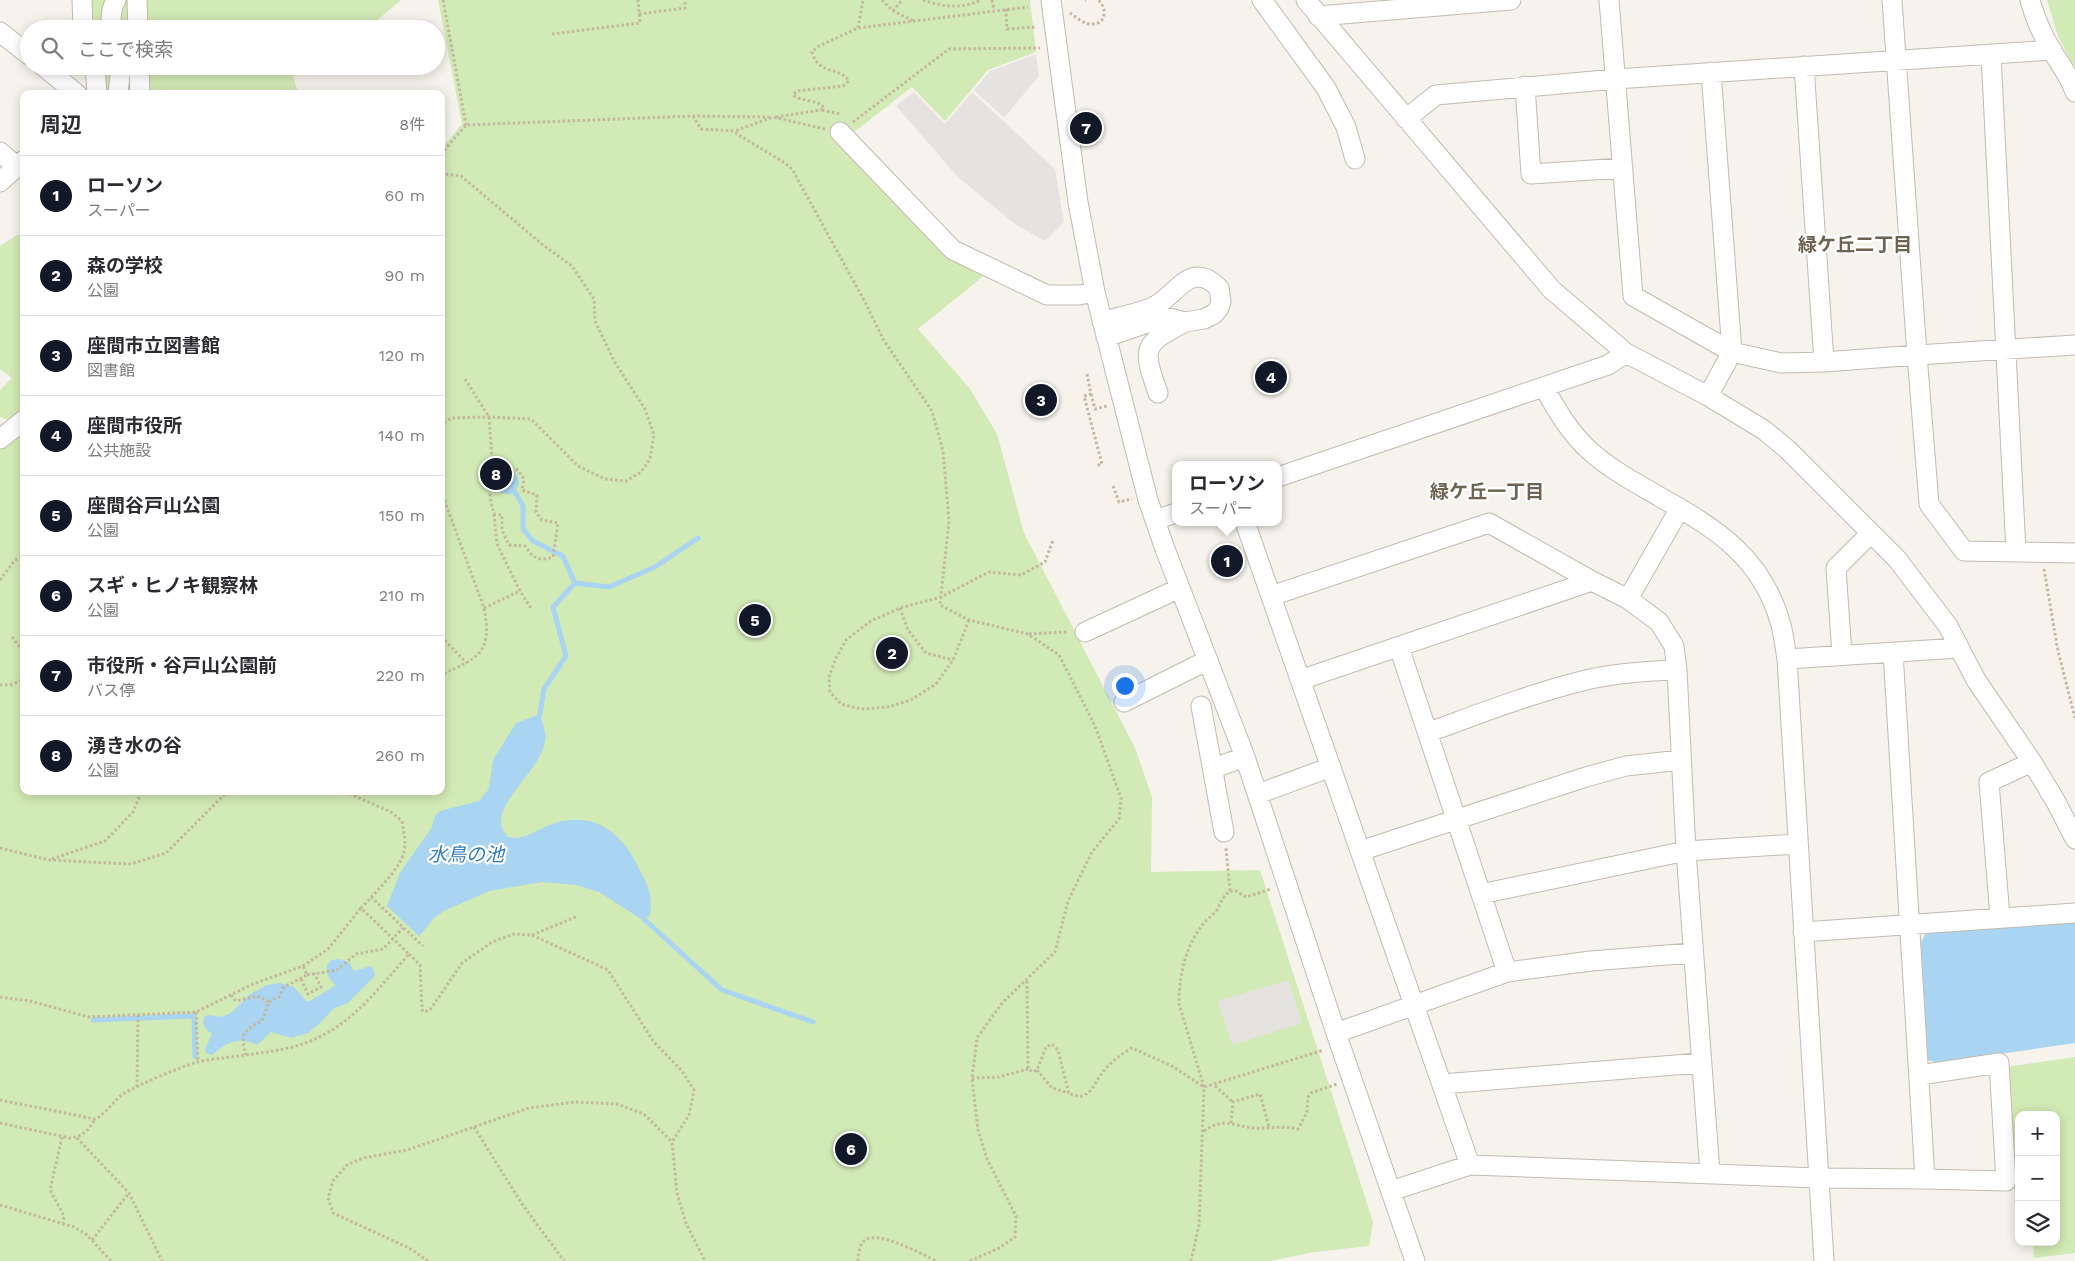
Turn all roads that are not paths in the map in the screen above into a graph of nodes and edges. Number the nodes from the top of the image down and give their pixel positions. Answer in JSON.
{"nodes":[{"id":1,"x":82,"y":0,"type":"edge"},
{"id":2,"x":116,"y":0,"type":"edge"},
{"id":3,"x":137,"y":0,"type":"edge"},
{"id":4,"x":1050,"y":0,"type":"edge"},
{"id":5,"x":1262,"y":0,"type":"edge"},
{"id":6,"x":1306,"y":0,"type":"edge"},
{"id":7,"x":1511,"y":0,"type":"edge"},
{"id":8,"x":1608,"y":0,"type":"edge"},
{"id":9,"x":1892,"y":0,"type":"edge"},
{"id":10,"x":2030,"y":0,"type":"edge"},
{"id":11,"x":1318,"y":16,"type":"junction"},
{"id":12,"x":83,"y":20,"type":"edge"},
{"id":13,"x":111,"y":20,"type":"edge"},
{"id":14,"x":138,"y":20,"type":"edge"},
{"id":15,"x":0,"y":32,"type":"edge"},
{"id":16,"x":20,"y":48,"type":"edge"},
{"id":17,"x":2052,"y":50,"type":"junction"},
{"id":18,"x":1991,"y":54,"type":"junction"},
{"id":19,"x":1895,"y":60,"type":"junction"},
{"id":20,"x":1804,"y":66,"type":"junction"},
{"id":21,"x":1711,"y":72,"type":"junction"},
{"id":22,"x":54,"y":75,"type":"edge"},
{"id":23,"x":96,"y":75,"type":"edge"},
{"id":24,"x":120,"y":75,"type":"edge"},
{"id":25,"x":139,"y":75,"type":"edge"},
{"id":26,"x":1616,"y":79,"type":"junction"},
{"id":27,"x":1525,"y":86,"type":"junction"},
{"id":28,"x":72,"y":90,"type":"edge"},
{"id":29,"x":97,"y":90,"type":"edge"},
{"id":30,"x":118,"y":90,"type":"edge"},
{"id":31,"x":140,"y":90,"type":"edge"},
{"id":32,"x":2075,"y":92,"type":"edge"},
{"id":33,"x":1406,"y":118,"type":"junction"},
{"id":34,"x":840,"y":132,"type":"road end"},
{"id":35,"x":0,"y":152,"type":"edge"},
{"id":36,"x":1355,"y":159,"type":"dead end"},
{"id":37,"x":20,"y":162,"type":"edge"},
{"id":38,"x":20,"y":164,"type":"edge"},
{"id":39,"x":1623,"y":168,"type":"junction"},
{"id":40,"x":0,"y":182,"type":"edge"},
{"id":41,"x":1095,"y":292,"type":"junction"},
{"id":42,"x":1170,"y":295,"type":"junction"},
{"id":43,"x":1185,"y":322,"type":"junction"},
{"id":44,"x":1104,"y":329,"type":"junction"},
{"id":45,"x":2075,"y":345,"type":"edge"},
{"id":46,"x":2005,"y":349,"type":"junction"},
{"id":47,"x":1732,"y":352,"type":"junction"},
{"id":48,"x":1626,"y":353,"type":"junction"},
{"id":49,"x":1917,"y":355,"type":"junction"},
{"id":50,"x":1824,"y":362,"type":"junction"},
{"id":51,"x":1544,"y":387,"type":"junction"},
{"id":52,"x":1158,"y":393,"type":"dead end"},
{"id":53,"x":1708,"y":396,"type":"junction"},
{"id":54,"x":20,"y":423,"type":"edge"},
{"id":55,"x":0,"y":439,"type":"edge"},
{"id":56,"x":1282,"y":477,"type":"edge"},
{"id":57,"x":1680,"y":508,"type":"junction"},
{"id":58,"x":1172,"y":514,"type":"edge"},
{"id":59,"x":1155,"y":520,"type":"junction"},
{"id":60,"x":1246,"y":526,"type":"edge"},
{"id":61,"x":1870,"y":534,"type":"junction"},
{"id":62,"x":2016,"y":552,"type":"junction"},
{"id":63,"x":2075,"y":553,"type":"edge"},
{"id":64,"x":1592,"y":581,"type":"junction"},
{"id":65,"x":1180,"y":588,"type":"junction"},
{"id":66,"x":1271,"y":596,"type":"junction"},
{"id":67,"x":1628,"y":599,"type":"junction"},
{"id":68,"x":1085,"y":632,"type":"road end"},
{"id":69,"x":1400,"y":647,"type":"junction"},
{"id":70,"x":1958,"y":648,"type":"junction"},
{"id":71,"x":1893,"y":652,"type":"junction"},
{"id":72,"x":1842,"y":655,"type":"junction"},
{"id":73,"x":1787,"y":659,"type":"junction"},
{"id":74,"x":1208,"y":660,"type":"junction"},
{"id":75,"x":1677,"y":670,"type":"junction"},
{"id":76,"x":1300,"y":680,"type":"junction"},
{"id":77,"x":1124,"y":702,"type":"dead end"},
{"id":78,"x":1201,"y":706,"type":"dead end"},
{"id":79,"x":1429,"y":732,"type":"junction"},
{"id":80,"x":1245,"y":757,"type":"junction"},
{"id":81,"x":1681,"y":760,"type":"junction"},
{"id":82,"x":2032,"y":762,"type":"junction"},
{"id":83,"x":1214,"y":768,"type":"junction"},
{"id":84,"x":1331,"y":768,"type":"junction"},
{"id":85,"x":1258,"y":794,"type":"junction"},
{"id":86,"x":1455,"y":819,"type":"junction"},
{"id":87,"x":1224,"y":832,"type":"road end"},
{"id":88,"x":2075,"y":839,"type":"edge"},
{"id":89,"x":1797,"y":844,"type":"junction"},
{"id":90,"x":1360,"y":851,"type":"junction"},
{"id":91,"x":1686,"y":851,"type":"junction"},
{"id":92,"x":1481,"y":894,"type":"junction"},
{"id":93,"x":2075,"y":913,"type":"edge"},
{"id":94,"x":2000,"y":917,"type":"junction"},
{"id":95,"x":1909,"y":924,"type":"junction"},
{"id":96,"x":1803,"y":932,"type":"junction"},
{"id":97,"x":1692,"y":953,"type":"junction"},
{"id":98,"x":1507,"y":972,"type":"junction"},
{"id":99,"x":1414,"y":1004,"type":"junction"},
{"id":100,"x":1336,"y":1032,"type":"junction"},
{"id":101,"x":1700,"y":1063,"type":"junction"},
{"id":102,"x":1920,"y":1075,"type":"junction"},
{"id":103,"x":1442,"y":1084,"type":"junction"},
{"id":104,"x":1470,"y":1164,"type":"junction"},
{"id":105,"x":1710,"y":1173,"type":"junction"},
{"id":106,"x":1820,"y":1178,"type":"junction"},
{"id":107,"x":1925,"y":1179,"type":"junction"},
{"id":108,"x":1391,"y":1191,"type":"junction"},
{"id":109,"x":1415,"y":1261,"type":"edge"},
{"id":110,"x":1824,"y":1261,"type":"edge"}],
"edges":[{"from":1,"to":12,"type":"street"},
{"from":2,"to":13,"type":"street"},
{"from":3,"to":14,"type":"street"},
{"from":4,"to":41,"type":"street"},
{"from":5,"to":36,"type":"street"},
{"from":6,"to":11,"type":"street"},
{"from":7,"to":11,"type":"street"},
{"from":8,"to":26,"type":"street"},
{"from":9,"to":19,"type":"street"},
{"from":10,"to":17,"type":"street"},
{"from":11,"to":33,"type":"street"},
{"from":15,"to":16,"type":"street"},
{"from":17,"to":18,"type":"street"},
{"from":17,"to":32,"type":"street"},
{"from":18,"to":19,"type":"street"},
{"from":18,"to":46,"type":"street"},
{"from":19,"to":20,"type":"street"},
{"from":19,"to":49,"type":"street"},
{"from":20,"to":21,"type":"street"},
{"from":20,"to":50,"type":"street"},
{"from":21,"to":26,"type":"street"},
{"from":21,"to":47,"type":"street"},
{"from":22,"to":28,"type":"street"},
{"from":23,"to":29,"type":"street"},
{"from":24,"to":30,"type":"street"},
{"from":25,"to":31,"type":"street"},
{"from":26,"to":27,"type":"street"},
{"from":26,"to":39,"type":"street"},
{"from":27,"to":33,"type":"street"},
{"from":27,"to":39,"type":"street"},
{"from":33,"to":48,"type":"street"},
{"from":34,"to":41,"type":"street"},
{"from":35,"to":37,"type":"street"},
{"from":38,"to":40,"type":"street"},
{"from":39,"to":47,"type":"street"},
{"from":41,"to":44,"type":"street"},
{"from":42,"to":43,"type":"street"},
{"from":42,"to":43,"type":"street"},
{"from":42,"to":44,"type":"street"},
{"from":43,"to":44,"type":"street"},
{"from":43,"to":52,"type":"street"},
{"from":44,"to":59,"type":"street"},
{"from":45,"to":46,"type":"street"},
{"from":46,"to":49,"type":"street"},
{"from":46,"to":62,"type":"street"},
{"from":47,"to":50,"type":"street"},
{"from":47,"to":53,"type":"street"},
{"from":48,"to":51,"type":"street"},
{"from":48,"to":53,"type":"street"},
{"from":49,"to":50,"type":"street"},
{"from":49,"to":62,"type":"street"},
{"from":51,"to":56,"type":"street"},
{"from":51,"to":57,"type":"street"},
{"from":53,"to":61,"type":"street"},
{"from":54,"to":55,"type":"street"},
{"from":57,"to":67,"type":"street"},
{"from":57,"to":73,"type":"street"},
{"from":58,"to":59,"type":"street"},
{"from":59,"to":65,"type":"street"},
{"from":60,"to":66,"type":"street"},
{"from":61,"to":70,"type":"street"},
{"from":61,"to":72,"type":"street"},
{"from":62,"to":63,"type":"street"},
{"from":64,"to":66,"type":"street"},
{"from":64,"to":67,"type":"street"},
{"from":64,"to":69,"type":"street"},
{"from":65,"to":68,"type":"street"},
{"from":65,"to":74,"type":"street"},
{"from":66,"to":76,"type":"street"},
{"from":67,"to":75,"type":"street"},
{"from":69,"to":76,"type":"street"},
{"from":69,"to":79,"type":"street"},
{"from":70,"to":71,"type":"street"},
{"from":70,"to":82,"type":"street"},
{"from":71,"to":72,"type":"street"},
{"from":71,"to":95,"type":"street"},
{"from":72,"to":73,"type":"street"},
{"from":73,"to":89,"type":"street"},
{"from":74,"to":77,"type":"street"},
{"from":74,"to":80,"type":"street"},
{"from":75,"to":79,"type":"street"},
{"from":75,"to":81,"type":"street"},
{"from":76,"to":84,"type":"street"},
{"from":78,"to":83,"type":"street"},
{"from":79,"to":86,"type":"street"},
{"from":80,"to":83,"type":"street"},
{"from":80,"to":85,"type":"street"},
{"from":81,"to":86,"type":"street"},
{"from":81,"to":91,"type":"street"},
{"from":82,"to":88,"type":"street"},
{"from":82,"to":94,"type":"street"},
{"from":83,"to":87,"type":"street"},
{"from":84,"to":85,"type":"street"},
{"from":84,"to":90,"type":"street"},
{"from":85,"to":100,"type":"street"},
{"from":86,"to":90,"type":"street"},
{"from":86,"to":92,"type":"street"},
{"from":89,"to":91,"type":"street"},
{"from":89,"to":96,"type":"street"},
{"from":90,"to":99,"type":"street"},
{"from":91,"to":92,"type":"street"},
{"from":91,"to":97,"type":"street"},
{"from":92,"to":98,"type":"street"},
{"from":93,"to":94,"type":"street"},
{"from":94,"to":95,"type":"street"},
{"from":95,"to":96,"type":"street"},
{"from":95,"to":102,"type":"street"},
{"from":96,"to":106,"type":"street"},
{"from":97,"to":98,"type":"street"},
{"from":97,"to":101,"type":"street"},
{"from":98,"to":99,"type":"street"},
{"from":99,"to":100,"type":"street"},
{"from":99,"to":103,"type":"street"},
{"from":100,"to":108,"type":"street"},
{"from":101,"to":103,"type":"street"},
{"from":101,"to":105,"type":"street"},
{"from":102,"to":107,"type":"street"},
{"from":102,"to":107,"type":"street"},
{"from":103,"to":104,"type":"street"},
{"from":104,"to":105,"type":"street"},
{"from":104,"to":108,"type":"street"},
{"from":105,"to":106,"type":"street"},
{"from":106,"to":107,"type":"street"},
{"from":106,"to":110,"type":"street"},
{"from":108,"to":109,"type":"street"}]}
